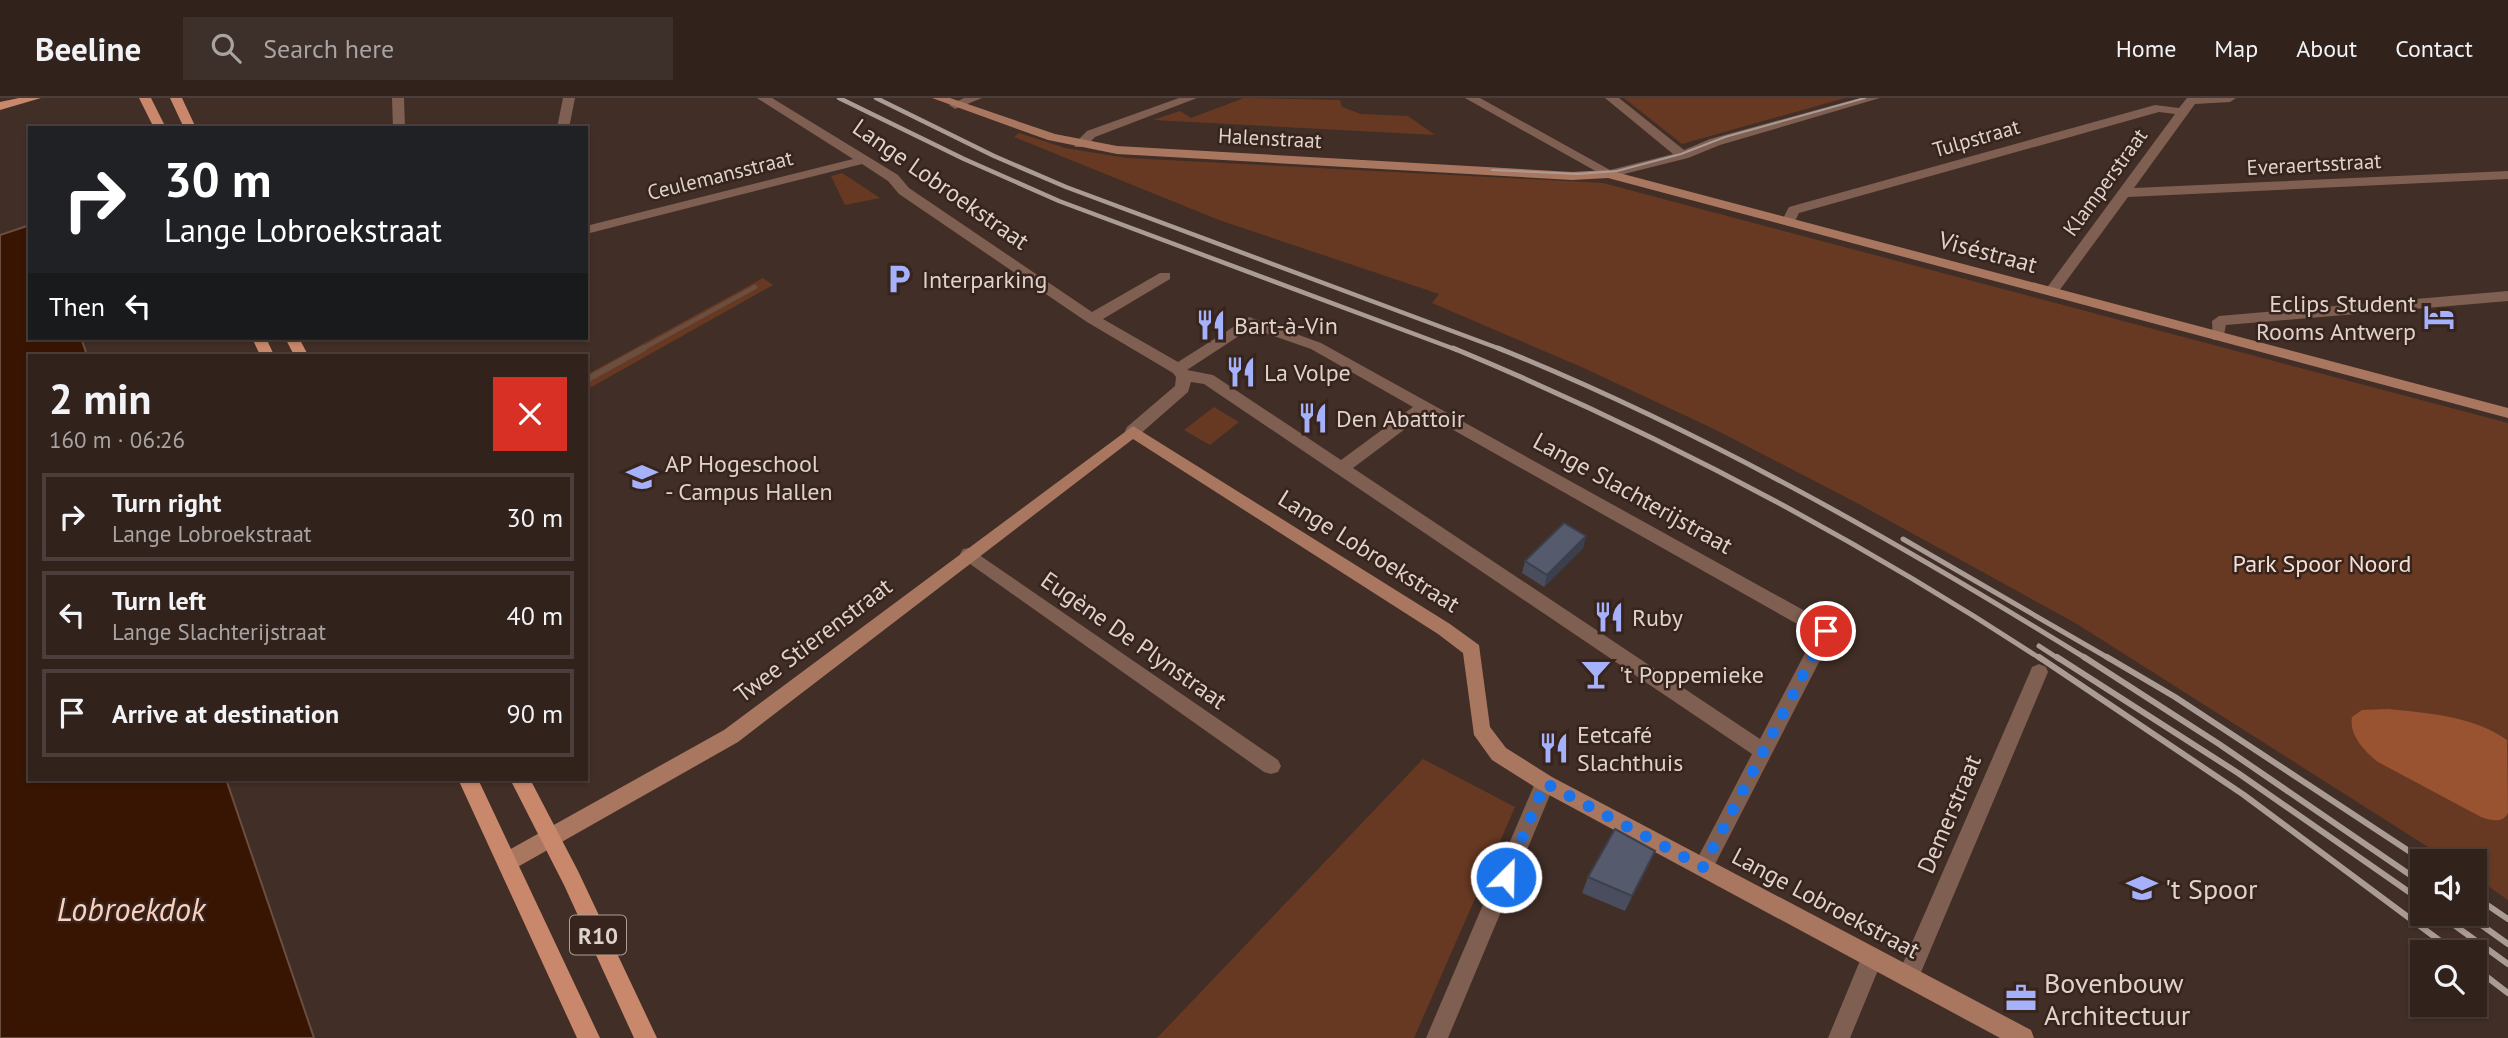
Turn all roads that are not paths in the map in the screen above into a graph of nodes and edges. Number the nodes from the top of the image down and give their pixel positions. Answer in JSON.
{"nodes":[{"id":1,"x":35,"y":98,"type":"edge"},
{"id":2,"x":145,"y":98,"type":"edge"},
{"id":3,"x":176,"y":98,"type":"edge"},
{"id":4,"x":398,"y":98,"type":"edge"},
{"id":5,"x":569,"y":98,"type":"edge"},
{"id":6,"x":763,"y":98,"type":"edge"},
{"id":7,"x":938,"y":98,"type":"edge"},
{"id":8,"x":976,"y":98,"type":"edge"},
{"id":9,"x":1191,"y":98,"type":"edge"},
{"id":10,"x":1471,"y":98,"type":"edge"},
{"id":11,"x":1611,"y":98,"type":"edge"},
{"id":12,"x":1874,"y":98,"type":"edge"},
{"id":13,"x":2230,"y":98,"type":"edge"},
{"id":14,"x":2193,"y":99,"type":"edge"},
{"id":15,"x":0,"y":106,"type":"edge"},
{"id":16,"x":955,"y":106,"type":"junction"},
{"id":17,"x":2182,"y":112,"type":"junction"},
{"id":18,"x":159,"y":126,"type":"edge"},
{"id":19,"x":189,"y":126,"type":"edge"},
{"id":20,"x":399,"y":126,"type":"edge"},
{"id":21,"x":563,"y":126,"type":"edge"},
{"id":22,"x":1080,"y":144,"type":"junction"},
{"id":23,"x":1683,"y":155,"type":"junction"},
{"id":24,"x":863,"y":160,"type":"junction"},
{"id":25,"x":1608,"y":174,"type":"junction"},
{"id":26,"x":2508,"y":175,"type":"edge"},
{"id":27,"x":2122,"y":193,"type":"junction"},
{"id":28,"x":1788,"y":222,"type":"junction"},
{"id":29,"x":588,"y":229,"type":"edge"},
{"id":30,"x":1165,"y":276,"type":"dead end"},
{"id":31,"x":2051,"y":292,"type":"junction"},
{"id":32,"x":2508,"y":296,"type":"edge"},
{"id":33,"x":1092,"y":319,"type":"junction"},
{"id":34,"x":2218,"y":337,"type":"junction"},
{"id":35,"x":1181,"y":372,"type":"junction"},
{"id":36,"x":1424,"y":407,"type":"junction"},
{"id":37,"x":2508,"y":413,"type":"edge"},
{"id":38,"x":1133,"y":431,"type":"junction"},
{"id":39,"x":1341,"y":468,"type":"junction"},
{"id":40,"x":969,"y":554,"type":"junction"},
{"id":41,"x":2039,"y":672,"type":"dead end"},
{"id":42,"x":1763,"y":751,"type":"junction"},
{"id":43,"x":1271,"y":766,"type":"dead end"},
{"id":44,"x":469,"y":781,"type":"edge"},
{"id":45,"x":521,"y":781,"type":"edge"},
{"id":46,"x":1545,"y":783,"type":"junction"},
{"id":47,"x":551,"y":837,"type":"junction"},
{"id":48,"x":507,"y":862,"type":"junction"},
{"id":49,"x":1703,"y":867,"type":"junction"},
{"id":50,"x":1872,"y":958,"type":"junction"},
{"id":51,"x":1908,"y":977,"type":"junction"},
{"id":52,"x":589,"y":1038,"type":"edge"},
{"id":53,"x":646,"y":1038,"type":"edge"},
{"id":54,"x":1437,"y":1038,"type":"edge"},
{"id":55,"x":1839,"y":1038,"type":"edge"},
{"id":56,"x":2023,"y":1038,"type":"edge"}],
"edges":[{"from":1,"to":15,"type":"main road"},
{"from":2,"to":18,"type":"main road"},
{"from":3,"to":19,"type":"main road"},
{"from":4,"to":20,"type":"street"},
{"from":5,"to":21,"type":"street"},
{"from":6,"to":24,"type":"street","name":"Lange Lobroekstraat"},
{"from":7,"to":16,"type":"street","name":"Halenstraat"},
{"from":8,"to":16,"type":"street"},
{"from":9,"to":22,"type":"street"},
{"from":10,"to":25,"type":"street","name":"Viséstraat"},
{"from":11,"to":23,"type":"street"},
{"from":12,"to":23,"type":"street"},
{"from":13,"to":14,"type":"street"},
{"from":14,"to":17,"type":"street","name":"Klamperstraat"},
{"from":16,"to":22,"type":"street","name":"Halenstraat"},
{"from":17,"to":27,"type":"street","name":"Klamperstraat"},
{"from":17,"to":28,"type":"street","name":"Tulpstraat"},
{"from":22,"to":25,"type":"street","name":"Halenstraat"},
{"from":23,"to":25,"type":"street"},
{"from":24,"to":29,"type":"street","name":"Ceulemansstraat"},
{"from":24,"to":33,"type":"street","name":"Lange Lobroekstraat"},
{"from":25,"to":28,"type":"street","name":"Viséstraat"},
{"from":26,"to":27,"type":"street","name":"Everaertsstraat"},
{"from":27,"to":31,"type":"street","name":"Klamperstraat"},
{"from":28,"to":31,"type":"street","name":"Viséstraat"},
{"from":30,"to":33,"type":"street"},
{"from":31,"to":34,"type":"street","name":"Viséstraat"},
{"from":32,"to":34,"type":"street"},
{"from":33,"to":35,"type":"street","name":"Lange Lobroekstraat"},
{"from":34,"to":37,"type":"street","name":"Viséstraat"},
{"from":35,"to":36,"type":"street","name":"Lange Slachterijstraat"},
{"from":35,"to":38,"type":"street"},
{"from":35,"to":39,"type":"street","name":"Lange Lobroekstraat"},
{"from":36,"to":39,"type":"street"},
{"from":36,"to":42,"type":"street","name":"Lange Slachterijstraat"},
{"from":38,"to":40,"type":"street","name":"Twee Stierenstraat"},
{"from":38,"to":46,"type":"street","name":"Lange Lobroekstraat"},
{"from":39,"to":42,"type":"street","name":"Lange Lobroekstraat"},
{"from":40,"to":43,"type":"street","name":"Eugène De Plynstraat"},
{"from":40,"to":47,"type":"street","name":"Twee Stierenstraat"},
{"from":41,"to":51,"type":"street","name":"Demerstraat"},
{"from":42,"to":49,"type":"street","name":"Lange Slachterijstraat"},
{"from":44,"to":48,"type":"main road","number":"R10"},
{"from":45,"to":47,"type":"main road","number":"R10"},
{"from":46,"to":49,"type":"street","name":"Lange Lobroekstraat"},
{"from":46,"to":54,"type":"street"},
{"from":47,"to":48,"type":"street","name":"Twee Stierenstraat"},
{"from":47,"to":53,"type":"main road","number":"R10"},
{"from":48,"to":52,"type":"main road","number":"R10"},
{"from":49,"to":50,"type":"street","name":"Lange Lobroekstraat"},
{"from":50,"to":51,"type":"street","name":"Lange Lobroekstraat"},
{"from":50,"to":55,"type":"street"},
{"from":51,"to":56,"type":"street","name":"Lange Lobroekstraat"}]}
